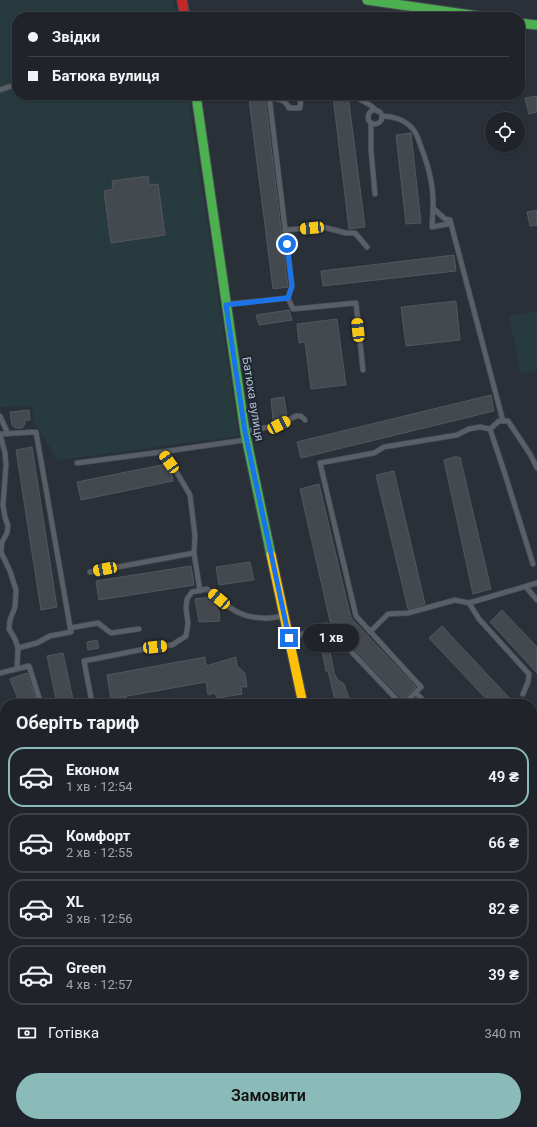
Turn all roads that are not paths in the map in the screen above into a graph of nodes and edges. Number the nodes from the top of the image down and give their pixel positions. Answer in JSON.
{"nodes":[{"id":1,"x":182,"y":0,"type":"edge"},
{"id":2,"x":368,"y":0,"type":"edge"},
{"id":3,"x":184,"y":12,"type":"edge"},
{"id":4,"x":451,"y":12,"type":"edge"},
{"id":5,"x":525,"y":24,"type":"edge"},
{"id":6,"x":537,"y":25,"type":"edge"},
{"id":7,"x":12,"y":86,"type":"edge"},
{"id":8,"x":0,"y":90,"type":"edge"},
{"id":9,"x":198,"y":100,"type":"edge"},
{"id":10,"x":269,"y":100,"type":"edge"},
{"id":11,"x":282,"y":100,"type":"edge"},
{"id":12,"x":301,"y":100,"type":"edge"},
{"id":13,"x":361,"y":100,"type":"edge"},
{"id":14,"x":377,"y":111,"type":"junction"},
{"id":15,"x":382,"y":116,"type":"junction"},
{"id":16,"x":372,"y":123,"type":"junction"},
{"id":17,"x":375,"y":194,"type":"dead end"},
{"id":18,"x":433,"y":208,"type":"junction"},
{"id":19,"x":450,"y":220,"type":"junction"},
{"id":20,"x":285,"y":230,"type":"junction"},
{"id":21,"x":367,"y":248,"type":"dead end"},
{"id":22,"x":288,"y":298,"type":"junction"},
{"id":23,"x":226,"y":305,"type":"junction"},
{"id":24,"x":362,"y":370,"type":"dead end"},
{"id":25,"x":0,"y":416,"type":"edge"},
{"id":26,"x":305,"y":420,"type":"dead end"},
{"id":27,"x":502,"y":421,"type":"junction"},
{"id":28,"x":490,"y":429,"type":"junction"},
{"id":29,"x":0,"y":434,"type":"edge"},
{"id":30,"x":8,"y":434,"type":"junction"},
{"id":31,"x":246,"y":436,"type":"junction"},
{"id":32,"x":162,"y":452,"type":"junction"},
{"id":33,"x":77,"y":463,"type":"dead end"},
{"id":34,"x":537,"y":468,"type":"edge"},
{"id":35,"x":2,"y":491,"type":"edge"},
{"id":36,"x":194,"y":553,"type":"junction"},
{"id":37,"x":533,"y":564,"type":"dead end"},
{"id":38,"x":90,"y":572,"type":"dead end"},
{"id":39,"x":537,"y":584,"type":"edge"},
{"id":40,"x":526,"y":587,"type":"junction"},
{"id":41,"x":200,"y":590,"type":"junction"},
{"id":42,"x":537,"y":600,"type":"edge"},
{"id":43,"x":469,"y":603,"type":"junction"},
{"id":44,"x":284,"y":615,"type":"junction"},
{"id":45,"x":70,"y":628,"type":"junction"},
{"id":46,"x":139,"y":629,"type":"dead end"},
{"id":47,"x":370,"y":632,"type":"junction"},
{"id":48,"x":289,"y":638,"type":"junction"},
{"id":49,"x":18,"y":648,"type":"junction"},
{"id":50,"x":17,"y":668,"type":"junction"},
{"id":51,"x":0,"y":673,"type":"edge"},
{"id":52,"x":416,"y":693,"type":"junction"},
{"id":53,"x":523,"y":694,"type":"dead end"},
{"id":54,"x":39,"y":699,"type":"edge"},
{"id":55,"x":91,"y":699,"type":"edge"},
{"id":56,"x":302,"y":699,"type":"edge"},
{"id":57,"x":397,"y":699,"type":"edge"},
{"id":58,"x":408,"y":699,"type":"edge"},
{"id":59,"x":422,"y":699,"type":"edge"}],
"edges":[{"from":1,"to":3,"type":"street"},
{"from":2,"to":4,"type":"street"},
{"from":5,"to":6,"type":"street"},
{"from":7,"to":8,"type":"lane"},
{"from":9,"to":23,"type":"street","name":"Батюка вулиця"},
{"from":10,"to":20,"type":"lane"},
{"from":11,"to":12,"type":"lane"},
{"from":13,"to":14,"type":"lane"},
{"from":14,"to":15,"type":"lane"},
{"from":14,"to":16,"type":"lane"},
{"from":15,"to":16,"type":"lane"},
{"from":15,"to":18,"type":"lane"},
{"from":16,"to":17,"type":"lane"},
{"from":18,"to":19,"type":"lane"},
{"from":18,"to":19,"type":"lane"},
{"from":19,"to":27,"type":"lane"},
{"from":20,"to":21,"type":"lane"},
{"from":20,"to":22,"type":"lane"},
{"from":22,"to":23,"type":"lane"},
{"from":22,"to":24,"type":"lane"},
{"from":23,"to":31,"type":"street","name":"Батюка вулиця"},
{"from":25,"to":30,"type":"lane"},
{"from":26,"to":31,"type":"lane"},
{"from":27,"to":28,"type":"lane"},
{"from":27,"to":34,"type":"lane"},
{"from":28,"to":37,"type":"lane"},
{"from":28,"to":47,"type":"lane"},
{"from":29,"to":30,"type":"lane"},
{"from":29,"to":35,"type":"lane"},
{"from":30,"to":45,"type":"lane"},
{"from":31,"to":32,"type":"lane"},
{"from":31,"to":44,"type":"street","name":"Батюка вулиця"},
{"from":32,"to":33,"type":"lane"},
{"from":32,"to":36,"type":"lane"},
{"from":35,"to":49,"type":"lane"},
{"from":36,"to":38,"type":"lane"},
{"from":36,"to":41,"type":"lane"},
{"from":39,"to":40,"type":"lane"},
{"from":40,"to":42,"type":"lane"},
{"from":40,"to":43,"type":"lane"},
{"from":41,"to":44,"type":"lane"},
{"from":41,"to":55,"type":"lane"},
{"from":43,"to":47,"type":"lane"},
{"from":43,"to":53,"type":"lane"},
{"from":44,"to":48,"type":"street","name":"Батюка вулиця"},
{"from":45,"to":46,"type":"lane"},
{"from":45,"to":49,"type":"lane"},
{"from":47,"to":52,"type":"lane"},
{"from":48,"to":56,"type":"street","name":"Батюка вулиця"},
{"from":48,"to":57,"type":"lane"},
{"from":49,"to":50,"type":"lane"},
{"from":50,"to":51,"type":"lane"},
{"from":50,"to":54,"type":"lane"},
{"from":52,"to":58,"type":"lane"},
{"from":52,"to":59,"type":"lane"}]}
